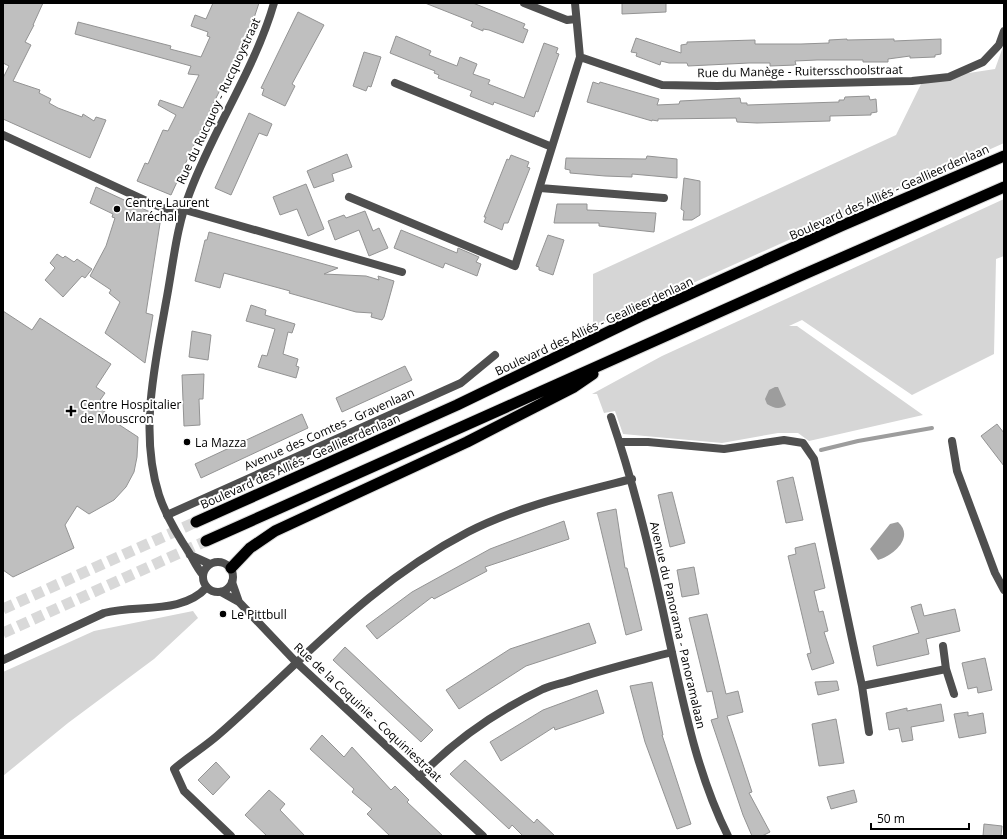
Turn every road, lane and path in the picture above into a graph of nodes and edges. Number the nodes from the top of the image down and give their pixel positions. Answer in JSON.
{"nodes":[{"id":1,"x":274,"y":3,"type":"edge"},
{"id":2,"x":524,"y":3,"type":"edge"},
{"id":3,"x":576,"y":3,"type":"edge"},
{"id":4,"x":576,"y":19,"type":"junction"},
{"id":5,"x":1004,"y":31,"type":"edge"},
{"id":6,"x":580,"y":57,"type":"junction"},
{"id":7,"x":396,"y":83,"type":"dead end"},
{"id":8,"x":3,"y":135,"type":"edge"},
{"id":9,"x":552,"y":147,"type":"junction"},
{"id":10,"x":1004,"y":156,"type":"edge"},
{"id":11,"x":1004,"y":187,"type":"edge"},
{"id":12,"x":540,"y":188,"type":"junction"},
{"id":13,"x":349,"y":197,"type":"dead end"},
{"id":14,"x":664,"y":198,"type":"dead end"},
{"id":15,"x":185,"y":210,"type":"junction"},
{"id":16,"x":402,"y":272,"type":"dead end"},
{"id":17,"x":495,"y":355,"type":"dead end"},
{"id":18,"x":617,"y":358,"type":"junction"},
{"id":19,"x":611,"y":417,"type":"dead end"},
{"id":20,"x":952,"y":441,"type":"dead end"},
{"id":21,"x":620,"y":442,"type":"junction"},
{"id":22,"x":632,"y":479,"type":"junction"},
{"id":23,"x":167,"y":515,"type":"junction"},
{"id":24,"x":196,"y":522,"type":"tunnel mouth"},
{"id":25,"x":206,"y":542,"type":"tunnel mouth"},
{"id":26,"x":190,"y":556,"type":"junction"},
{"id":27,"x":210,"y":564,"type":"junction"},
{"id":28,"x":231,"y":568,"type":"junction"},
{"id":29,"x":203,"y":575,"type":"junction"},
{"id":30,"x":232,"y":582,"type":"junction"},
{"id":31,"x":207,"y":588,"type":"junction"},
{"id":32,"x":1004,"y":590,"type":"edge"},
{"id":33,"x":221,"y":592,"type":"junction"},
{"id":34,"x":239,"y":602,"type":"junction"},
{"id":35,"x":943,"y":646,"type":"dead end"},
{"id":36,"x":672,"y":652,"type":"junction"},
{"id":37,"x":3,"y":660,"type":"edge"},
{"id":38,"x":296,"y":662,"type":"junction"},
{"id":39,"x":946,"y":669,"type":"junction"},
{"id":40,"x":862,"y":686,"type":"junction"},
{"id":41,"x":954,"y":694,"type":"dead end"},
{"id":42,"x":869,"y":732,"type":"dead end"},
{"id":43,"x":420,"y":777,"type":"junction"},
{"id":44,"x":231,"y":836,"type":"edge"},
{"id":45,"x":483,"y":836,"type":"edge"},
{"id":46,"x":728,"y":836,"type":"edge"}],
"edges":[{"from":1,"to":15,"type":"street","name":"Rue du Rucquoy - Rucquoystraat"},
{"from":2,"to":4,"type":"street"},
{"from":3,"to":4,"type":"street"},
{"from":4,"to":6,"type":"street"},
{"from":5,"to":6,"type":"street","name":"Rue du Manège - Ruitersschoolstraat"},
{"from":6,"to":9,"type":"street"},
{"from":7,"to":9,"type":"street"},
{"from":8,"to":15,"type":"street"},
{"from":9,"to":12,"type":"street"},
{"from":10,"to":24,"type":"highway","name":"Boulevard des Alliés - Geallieerdenlaan"},
{"from":11,"to":18,"type":"highway"},
{"from":12,"to":13,"type":"street"},
{"from":12,"to":14,"type":"street"},
{"from":15,"to":16,"type":"street"},
{"from":15,"to":23,"type":"street"},
{"from":17,"to":23,"type":"street","name":"Avenue des Comtes - Gravenlaan"},
{"from":18,"to":25,"type":"highway"},
{"from":18,"to":28,"type":"highway"},
{"from":19,"to":21,"type":"street","name":"Avenue du Panorama - Panoramalaan"},
{"from":20,"to":32,"type":"street"},
{"from":21,"to":22,"type":"street","name":"Avenue du Panorama - Panoramalaan"},
{"from":21,"to":40,"type":"street"},
{"from":22,"to":36,"type":"street","name":"Avenue du Panorama - Panoramalaan"},
{"from":22,"to":38,"type":"street"},
{"from":23,"to":26,"type":"street"},
{"from":26,"to":27,"type":"street"},
{"from":26,"to":29,"type":"street"},
{"from":27,"to":28,"type":"street"},
{"from":27,"to":29,"type":"street"},
{"from":28,"to":30,"type":"street","name":"Rue de la Coquinie - Coquiniestraat"},
{"from":29,"to":31,"type":"street"},
{"from":30,"to":33,"type":"street"},
{"from":30,"to":34,"type":"street","name":"Rue de la Coquinie - Coquiniestraat"},
{"from":31,"to":33,"type":"street","name":"Rue de la Coquinie - Coquiniestraat"},
{"from":31,"to":37,"type":"street"},
{"from":33,"to":34,"type":"street","name":"Rue de la Coquinie - Coquiniestraat"},
{"from":34,"to":38,"type":"street","name":"Rue de la Coquinie - Coquiniestraat"},
{"from":35,"to":39,"type":"street"},
{"from":36,"to":43,"type":"street"},
{"from":36,"to":46,"type":"street","name":"Avenue du Panorama - Panoramalaan"},
{"from":38,"to":43,"type":"street","name":"Rue de la Coquinie - Coquiniestraat"},
{"from":38,"to":44,"type":"street"},
{"from":39,"to":40,"type":"street"},
{"from":39,"to":41,"type":"street"},
{"from":40,"to":42,"type":"street"},
{"from":43,"to":45,"type":"street","name":"Rue de la Coquinie - Coquiniestraat"}]}
